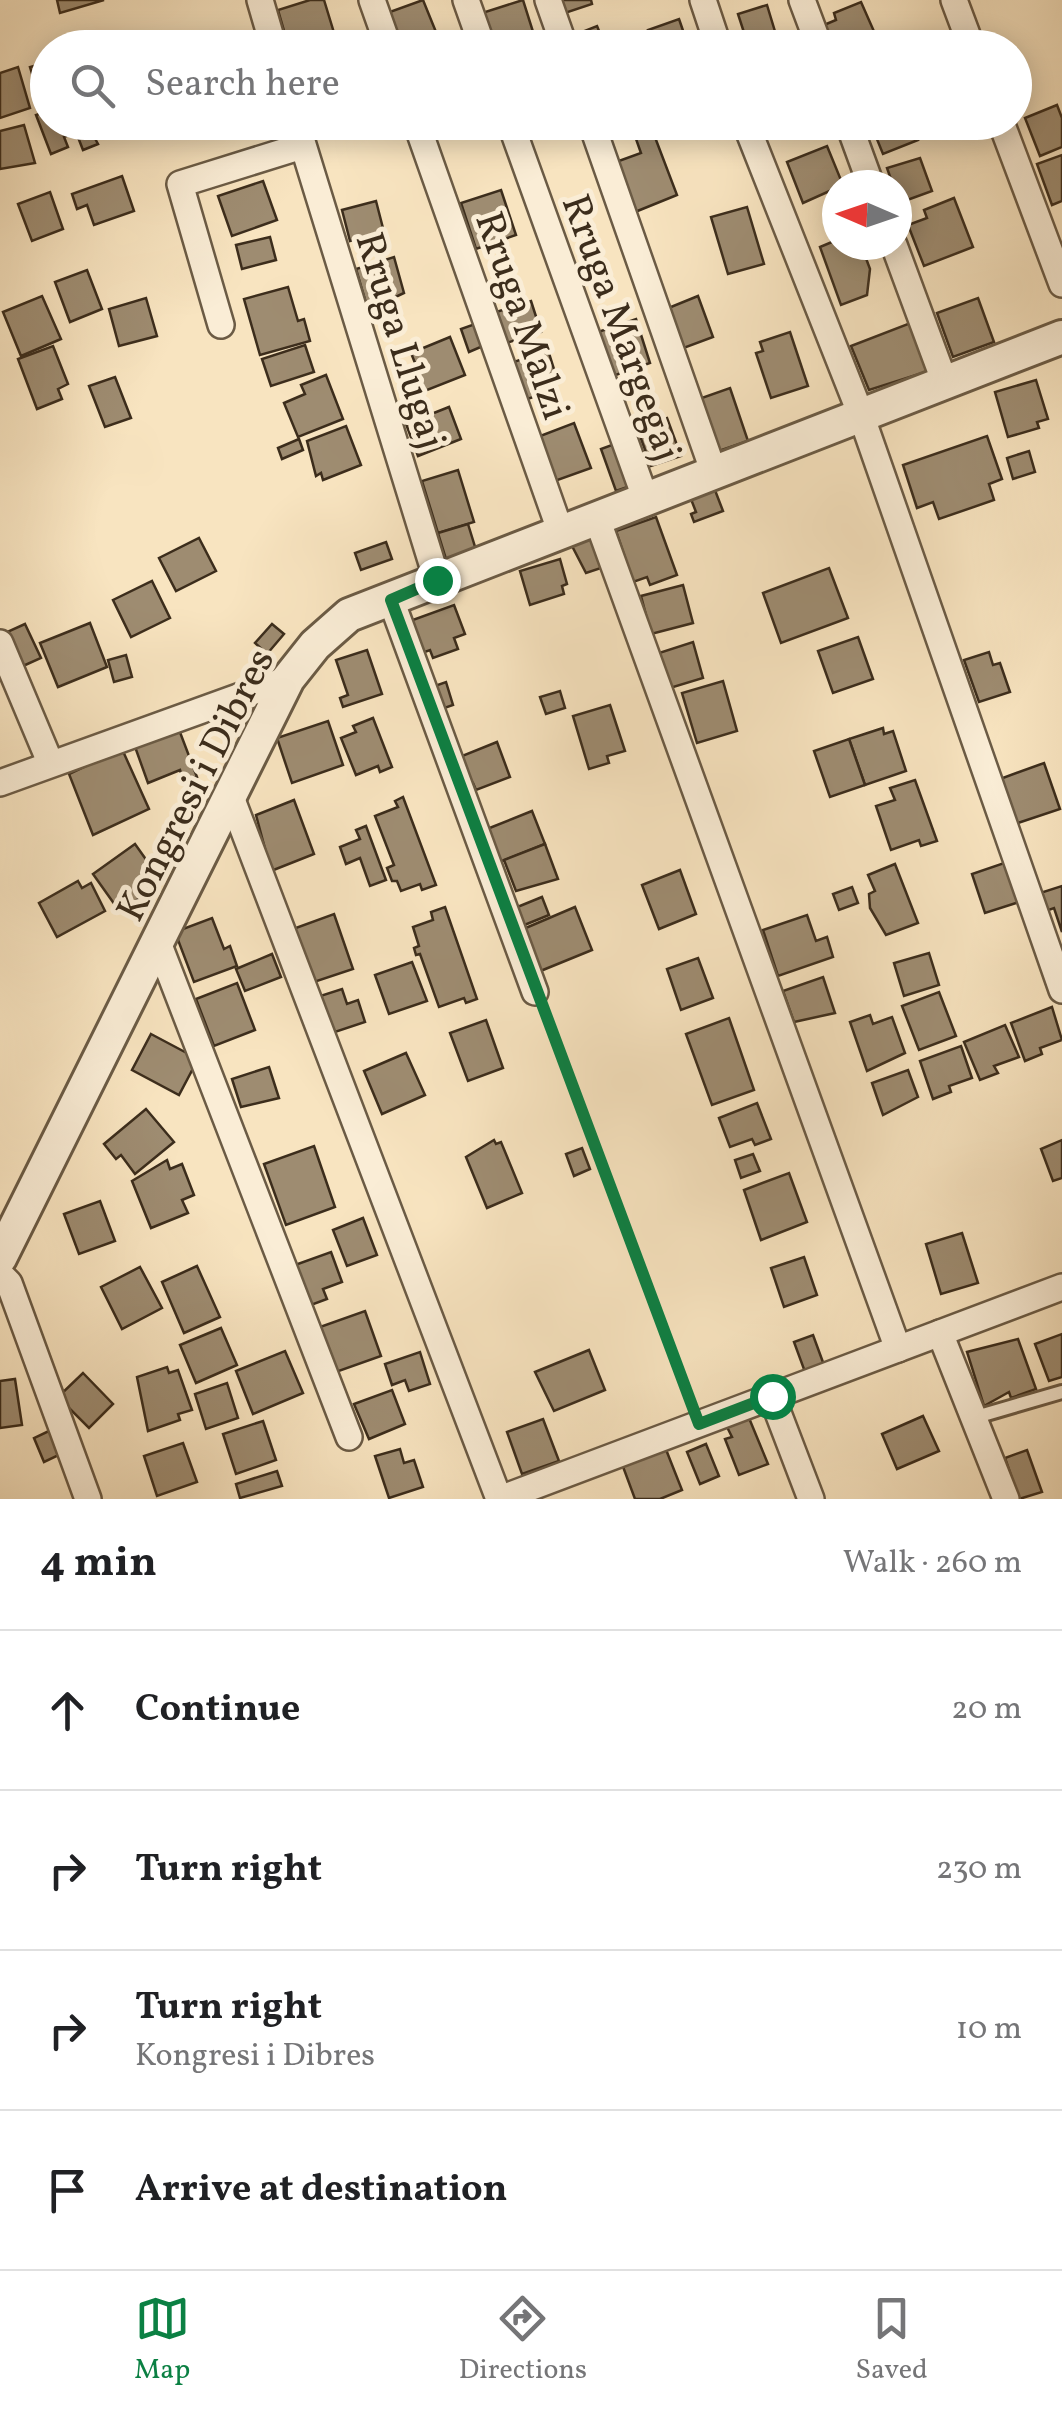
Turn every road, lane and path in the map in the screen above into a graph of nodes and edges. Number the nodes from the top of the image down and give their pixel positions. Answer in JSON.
{"nodes":[{"id":1,"x":260,"y":0,"type":"edge"},
{"id":2,"x":372,"y":0,"type":"edge"},
{"id":3,"x":466,"y":0,"type":"edge"},
{"id":4,"x":548,"y":0,"type":"edge"},
{"id":5,"x":703,"y":0,"type":"edge"},
{"id":6,"x":802,"y":0,"type":"edge"},
{"id":7,"x":954,"y":0,"type":"edge"},
{"id":8,"x":269,"y":30,"type":"edge"},
{"id":9,"x":383,"y":30,"type":"edge"},
{"id":10,"x":477,"y":30,"type":"edge"},
{"id":11,"x":558,"y":30,"type":"edge"},
{"id":12,"x":713,"y":30,"type":"edge"},
{"id":13,"x":813,"y":30,"type":"edge"},
{"id":14,"x":965,"y":30,"type":"edge"},
{"id":15,"x":285,"y":140,"type":"edge"},
{"id":16,"x":301,"y":140,"type":"edge"},
{"id":17,"x":422,"y":140,"type":"edge"},
{"id":18,"x":516,"y":140,"type":"edge"},
{"id":19,"x":597,"y":140,"type":"edge"},
{"id":20,"x":752,"y":140,"type":"edge"},
{"id":21,"x":855,"y":140,"type":"edge"},
{"id":22,"x":1008,"y":140,"type":"edge"},
{"id":23,"x":866,"y":170,"type":"edge"},
{"id":24,"x":900,"y":260,"type":"edge"},
{"id":25,"x":1062,"y":284,"type":"edge"},
{"id":26,"x":221,"y":325,"type":"dead end"},
{"id":27,"x":1062,"y":337,"type":"edge"},
{"id":28,"x":945,"y":382,"type":"junction"},
{"id":29,"x":861,"y":416,"type":"junction"},
{"id":30,"x":714,"y":473,"type":"junction"},
{"id":31,"x":646,"y":500,"type":"junction"},
{"id":32,"x":597,"y":518,"type":"junction"},
{"id":33,"x":561,"y":533,"type":"junction"},
{"id":34,"x":437,"y":580,"type":"junction"},
{"id":35,"x":391,"y":600,"type":"junction"},
{"id":36,"x":0,"y":644,"type":"edge"},
{"id":37,"x":288,"y":679,"type":"junction"},
{"id":38,"x":50,"y":762,"type":"junction"},
{"id":39,"x":0,"y":783,"type":"edge"},
{"id":40,"x":230,"y":797,"type":"junction"},
{"id":41,"x":159,"y":945,"type":"junction"},
{"id":42,"x":1062,"y":990,"type":"edge"},
{"id":43,"x":534,"y":992,"type":"joint"},
{"id":44,"x":0,"y":1258,"type":"edge"},
{"id":45,"x":0,"y":1274,"type":"edge"},
{"id":46,"x":1062,"y":1287,"type":"edge"},
{"id":47,"x":940,"y":1333,"type":"junction"},
{"id":48,"x":898,"y":1349,"type":"junction"},
{"id":49,"x":1062,"y":1392,"type":"edge"},
{"id":50,"x":772,"y":1396,"type":"junction"},
{"id":51,"x":976,"y":1417,"type":"junction"},
{"id":52,"x":699,"y":1424,"type":"junction"},
{"id":53,"x":349,"y":1437,"type":"dead end"},
{"id":54,"x":511,"y":1497,"type":"edge"},
{"id":55,"x":88,"y":1499,"type":"edge"},
{"id":56,"x":811,"y":1499,"type":"edge"},
{"id":57,"x":1006,"y":1499,"type":"edge"}],
"edges":[{"from":1,"to":8,"type":"street"},
{"from":2,"to":9,"type":"street"},
{"from":3,"to":10,"type":"street"},
{"from":4,"to":11,"type":"street"},
{"from":5,"to":12,"type":"street"},
{"from":6,"to":13,"type":"street"},
{"from":7,"to":14,"type":"street"},
{"from":15,"to":26,"type":"street"},
{"from":16,"to":34,"type":"street","name":"Rruga Llugaj"},
{"from":17,"to":33,"type":"street","name":"Rruga Malzi"},
{"from":18,"to":31,"type":"street","name":"Rruga Margegaj"},
{"from":19,"to":30,"type":"street"},
{"from":20,"to":29,"type":"street"},
{"from":21,"to":23,"type":"street"},
{"from":22,"to":25,"type":"street"},
{"from":24,"to":28,"type":"street"},
{"from":27,"to":28,"type":"street","name":"Kongresi i Dibres"},
{"from":28,"to":29,"type":"street","name":"Kongresi i Dibres"},
{"from":29,"to":30,"type":"street","name":"Kongresi i Dibres"},
{"from":29,"to":42,"type":"street"},
{"from":30,"to":31,"type":"street","name":"Kongresi i Dibres"},
{"from":31,"to":32,"type":"street","name":"Kongresi i Dibres"},
{"from":32,"to":33,"type":"street","name":"Kongresi i Dibres"},
{"from":32,"to":48,"type":"street"},
{"from":33,"to":34,"type":"street","name":"Kongresi i Dibres"},
{"from":34,"to":35,"type":"street","name":"Kongresi i Dibres"},
{"from":35,"to":37,"type":"street","name":"Kongresi i Dibres"},
{"from":35,"to":43,"type":"street"},
{"from":36,"to":38,"type":"street"},
{"from":37,"to":38,"type":"street"},
{"from":37,"to":40,"type":"street","name":"Kongresi i Dibres"},
{"from":38,"to":39,"type":"street"},
{"from":40,"to":41,"type":"street","name":"Kongresi i Dibres"},
{"from":40,"to":54,"type":"street"},
{"from":41,"to":44,"type":"street","name":"Kongresi i Dibres"},
{"from":41,"to":53,"type":"street"},
{"from":43,"to":52,"type":"path"},
{"from":45,"to":55,"type":"street"},
{"from":46,"to":47,"type":"street"},
{"from":47,"to":48,"type":"street"},
{"from":47,"to":51,"type":"street"},
{"from":48,"to":50,"type":"street"},
{"from":49,"to":51,"type":"lane"},
{"from":50,"to":52,"type":"street"},
{"from":50,"to":56,"type":"street"},
{"from":51,"to":57,"type":"street"},
{"from":52,"to":54,"type":"street"}]}
